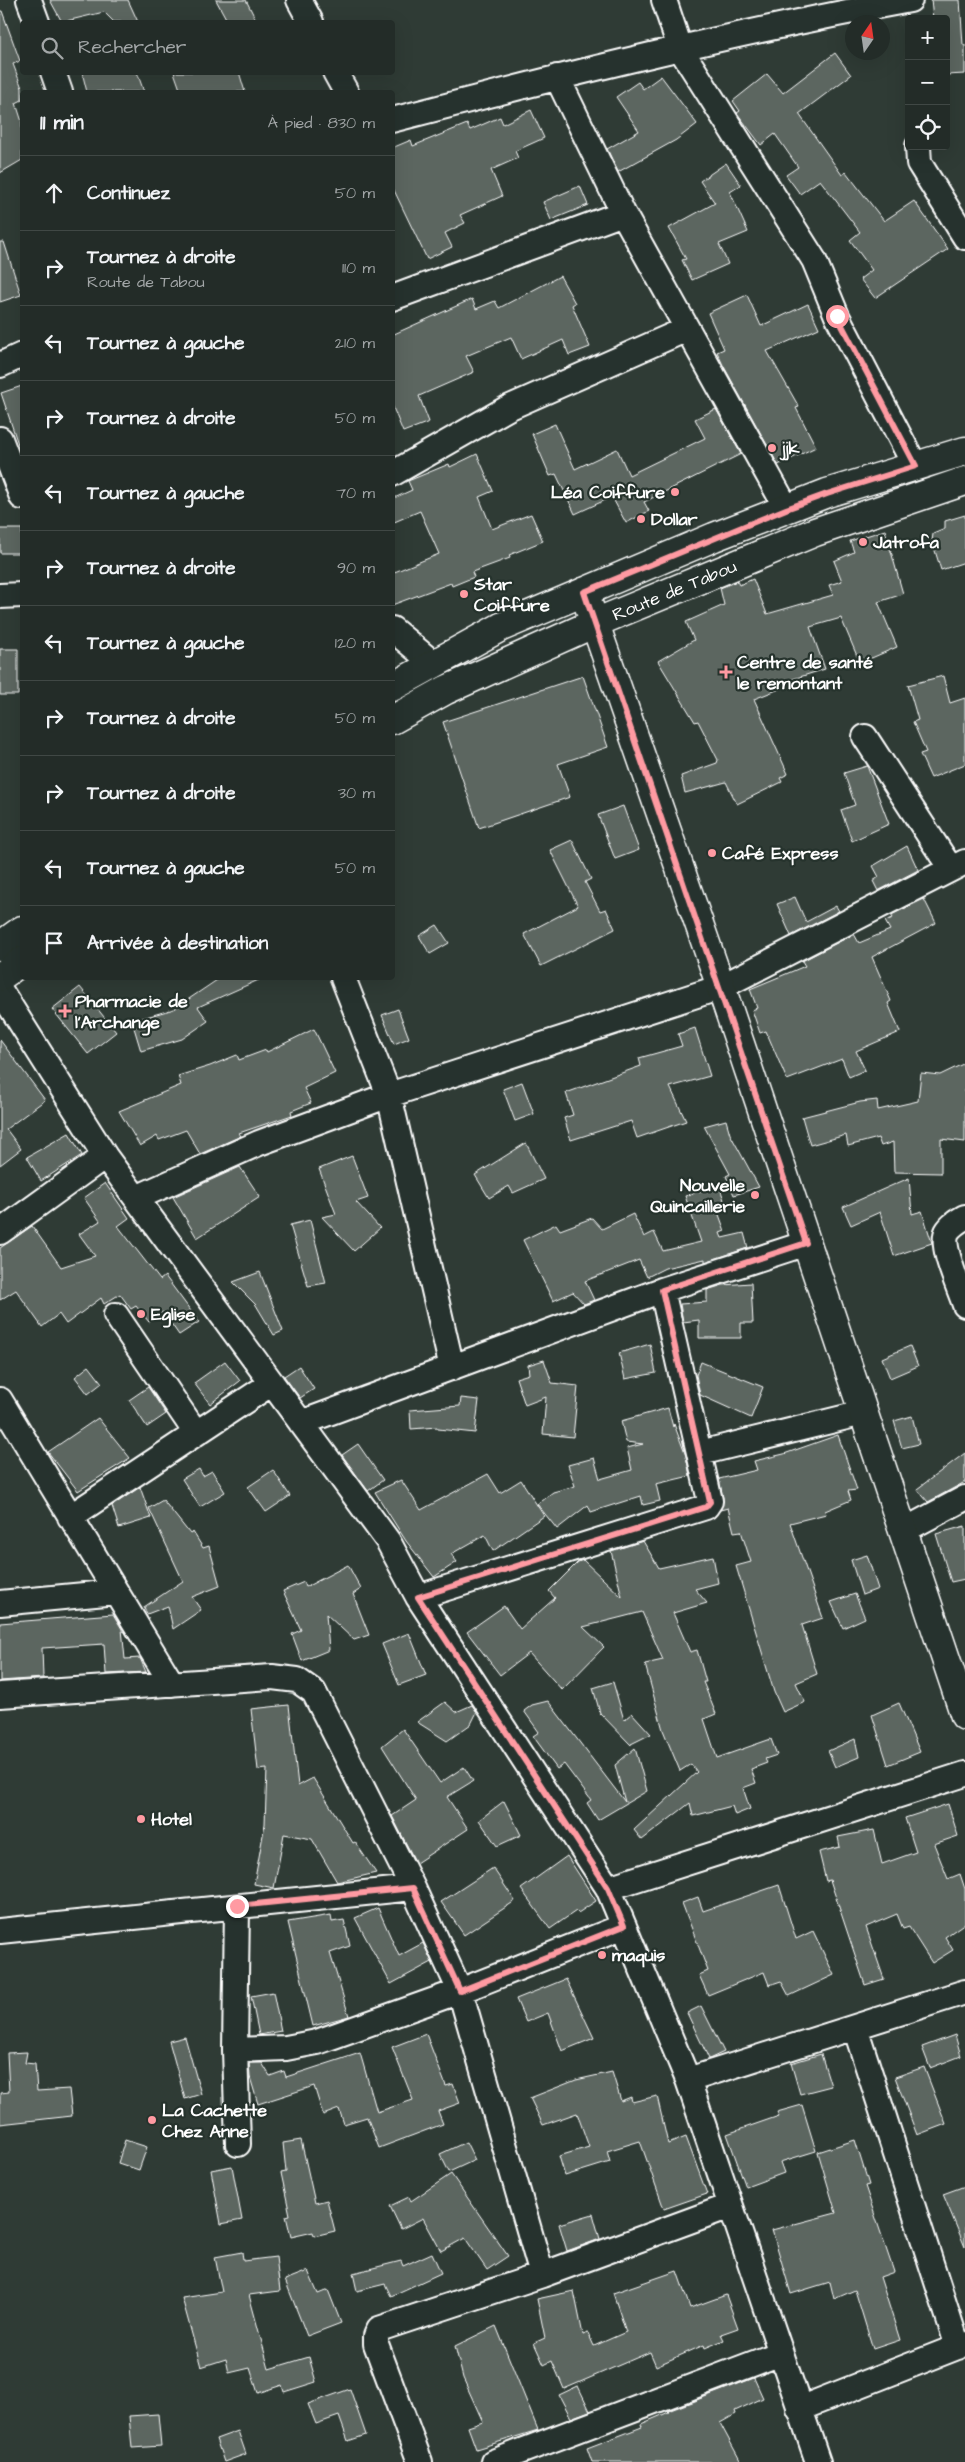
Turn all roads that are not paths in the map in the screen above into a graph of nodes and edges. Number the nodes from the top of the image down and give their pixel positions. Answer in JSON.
{"nodes":[{"id":1,"x":29,"y":0,"type":"edge"},
{"id":2,"x":301,"y":0,"type":"edge"},
{"id":3,"x":664,"y":0,"type":"edge"},
{"id":4,"x":910,"y":0,"type":"edge"},
{"id":5,"x":910,"y":15,"type":"edge"},
{"id":6,"x":36,"y":20,"type":"edge"},
{"id":7,"x":310,"y":20,"type":"edge"},
{"id":8,"x":680,"y":48,"type":"junction"},
{"id":9,"x":54,"y":75,"type":"edge"},
{"id":10,"x":337,"y":75,"type":"edge"},
{"id":11,"x":557,"y":77,"type":"junction"},
{"id":12,"x":59,"y":90,"type":"edge"},
{"id":13,"x":345,"y":90,"type":"edge"},
{"id":14,"x":395,"y":119,"type":"edge"},
{"id":15,"x":918,"y":150,"type":"edge"},
{"id":16,"x":623,"y":214,"type":"junction"},
{"id":17,"x":965,"y":237,"type":"edge"},
{"id":18,"x":395,"y":297,"type":"edge"},
{"id":19,"x":687,"y":329,"type":"junction"},
{"id":20,"x":20,"y":356,"type":"edge"},
{"id":21,"x":0,"y":365,"type":"edge"},
{"id":22,"x":0,"y":439,"type":"edge"},
{"id":23,"x":965,"y":451,"type":"edge"},
{"id":24,"x":916,"y":466,"type":"junction"},
{"id":25,"x":395,"y":472,"type":"edge"},
{"id":26,"x":965,"y":481,"type":"edge"},
{"id":27,"x":20,"y":492,"type":"edge"},
{"id":28,"x":786,"y":509,"type":"junction"},
{"id":29,"x":584,"y":592,"type":"junction"},
{"id":30,"x":20,"y":595,"type":"edge"},
{"id":31,"x":0,"y":596,"type":"edge"},
{"id":32,"x":595,"y":623,"type":"junction"},
{"id":33,"x":395,"y":632,"type":"edge"},
{"id":34,"x":434,"y":664,"type":"junction"},
{"id":35,"x":395,"y":685,"type":"edge"},
{"id":36,"x":395,"y":718,"type":"edge"},
{"id":37,"x":865,"y":737,"type":"dead end"},
{"id":38,"x":958,"y":866,"type":"edge"},
{"id":39,"x":20,"y":931,"type":"edge"},
{"id":40,"x":0,"y":946,"type":"edge"},
{"id":41,"x":20,"y":962,"type":"edge"},
{"id":42,"x":0,"y":977,"type":"edge"},
{"id":43,"x":344,"y":980,"type":"edge"},
{"id":44,"x":721,"y":987,"type":"junction"},
{"id":45,"x":0,"y":990,"type":"edge"},
{"id":46,"x":389,"y":1095,"type":"junction"},
{"id":47,"x":105,"y":1156,"type":"junction"},
{"id":48,"x":136,"y":1198,"type":"junction"},
{"id":49,"x":965,"y":1217,"type":"edge"},
{"id":50,"x":0,"y":1232,"type":"edge"},
{"id":51,"x":806,"y":1243,"type":"junction"},
{"id":52,"x":662,"y":1290,"type":"junction"},
{"id":53,"x":965,"y":1305,"type":"edge"},
{"id":54,"x":116,"y":1315,"type":"dead end"},
{"id":55,"x":452,"y":1368,"type":"junction"},
{"id":56,"x":272,"y":1383,"type":"junction"},
{"id":57,"x":0,"y":1400,"type":"edge"},
{"id":58,"x":863,"y":1414,"type":"junction"},
{"id":59,"x":301,"y":1423,"type":"junction"},
{"id":60,"x":196,"y":1434,"type":"junction"},
{"id":61,"x":700,"y":1453,"type":"junction"},
{"id":62,"x":965,"y":1498,"type":"edge"},
{"id":63,"x":70,"y":1517,"type":"junction"},
{"id":64,"x":903,"y":1531,"type":"junction"},
{"id":65,"x":116,"y":1592,"type":"junction"},
{"id":66,"x":418,"y":1597,"type":"junction"},
{"id":67,"x":0,"y":1603,"type":"edge"},
{"id":68,"x":958,"y":1672,"type":"edge"},
{"id":69,"x":172,"y":1684,"type":"junction"},
{"id":70,"x":0,"y":1695,"type":"edge"},
{"id":71,"x":965,"y":1716,"type":"edge"},
{"id":72,"x":965,"y":1774,"type":"edge"},
{"id":73,"x":413,"y":1888,"type":"junction"},
{"id":74,"x":608,"y":1888,"type":"junction"},
{"id":75,"x":237,"y":1906,"type":"junction"},
{"id":76,"x":624,"y":1926,"type":"junction"},
{"id":77,"x":0,"y":1931,"type":"edge"},
{"id":78,"x":460,"y":1991,"type":"junction"},
{"id":79,"x":965,"y":1992,"type":"edge"},
{"id":80,"x":855,"y":2027,"type":"junction"},
{"id":81,"x":235,"y":2050,"type":"junction"},
{"id":82,"x":688,"y":2080,"type":"junction"},
{"id":83,"x":238,"y":2144,"type":"dead end"},
{"id":84,"x":730,"y":2206,"type":"junction"},
{"id":85,"x":542,"y":2275,"type":"junction"},
{"id":86,"x":962,"y":2345,"type":"edge"},
{"id":87,"x":781,"y":2353,"type":"junction"},
{"id":88,"x":799,"y":2410,"type":"junction"},
{"id":89,"x":420,"y":2462,"type":"edge"},
{"id":90,"x":493,"y":2462,"type":"edge"},
{"id":91,"x":818,"y":2462,"type":"edge"}],
"edges":[{"from":1,"to":6,"type":"street"},
{"from":2,"to":7,"type":"street"},
{"from":3,"to":8,"type":"street"},
{"from":4,"to":5,"type":"street"},
{"from":4,"to":8,"type":"street"},
{"from":8,"to":11,"type":"street"},
{"from":8,"to":24,"type":"street"},
{"from":9,"to":12,"type":"street"},
{"from":10,"to":13,"type":"street"},
{"from":11,"to":14,"type":"street"},
{"from":11,"to":16,"type":"street"},
{"from":15,"to":17,"type":"street"},
{"from":16,"to":18,"type":"street"},
{"from":16,"to":19,"type":"street"},
{"from":19,"to":25,"type":"street"},
{"from":19,"to":28,"type":"street"},
{"from":20,"to":21,"type":"street"},
{"from":22,"to":27,"type":"street"},
{"from":23,"to":24,"type":"main road","name":"Route de Tabou"},
{"from":24,"to":28,"type":"main road","name":"Route de Tabou"},
{"from":26,"to":32,"type":"main road","name":"Route de Tabou"},
{"from":28,"to":29,"type":"main road","name":"Route de Tabou"},
{"from":29,"to":32,"type":"main road"},
{"from":29,"to":34,"type":"main road","name":"Route de Tabou"},
{"from":30,"to":31,"type":"street"},
{"from":32,"to":36,"type":"main road","name":"Route de Tabou"},
{"from":32,"to":44,"type":"main road"},
{"from":33,"to":34,"type":"street"},
{"from":34,"to":35,"type":"main road","name":"Route de Tabou"},
{"from":37,"to":38,"type":"street"},
{"from":38,"to":44,"type":"street"},
{"from":39,"to":40,"type":"main road"},
{"from":41,"to":42,"type":"main road"},
{"from":43,"to":46,"type":"street"},
{"from":44,"to":46,"type":"street"},
{"from":44,"to":51,"type":"main road"},
{"from":45,"to":47,"type":"street"},
{"from":46,"to":48,"type":"street"},
{"from":46,"to":55,"type":"street"},
{"from":47,"to":48,"type":"street"},
{"from":47,"to":50,"type":"street"},
{"from":48,"to":56,"type":"street"},
{"from":49,"to":53,"type":"street"},
{"from":51,"to":52,"type":"street"},
{"from":51,"to":58,"type":"main road"},
{"from":52,"to":55,"type":"street"},
{"from":52,"to":61,"type":"street"},
{"from":54,"to":60,"type":"street"},
{"from":55,"to":59,"type":"street"},
{"from":56,"to":59,"type":"street"},
{"from":56,"to":60,"type":"street"},
{"from":57,"to":63,"type":"street"},
{"from":58,"to":61,"type":"street"},
{"from":58,"to":64,"type":"main road"},
{"from":59,"to":66,"type":"street"},
{"from":60,"to":63,"type":"street"},
{"from":61,"to":66,"type":"street"},
{"from":62,"to":64,"type":"street"},
{"from":63,"to":65,"type":"street"},
{"from":64,"to":68,"type":"main road"},
{"from":65,"to":67,"type":"street"},
{"from":65,"to":69,"type":"street"},
{"from":66,"to":74,"type":"street"},
{"from":68,"to":71,"type":"main road"},
{"from":69,"to":70,"type":"street"},
{"from":69,"to":73,"type":"street"},
{"from":72,"to":74,"type":"street"},
{"from":73,"to":75,"type":"street"},
{"from":73,"to":78,"type":"street"},
{"from":74,"to":76,"type":"street"},
{"from":75,"to":77,"type":"street"},
{"from":75,"to":81,"type":"street"},
{"from":76,"to":78,"type":"street"},
{"from":76,"to":82,"type":"street"},
{"from":78,"to":81,"type":"street"},
{"from":78,"to":85,"type":"street"},
{"from":79,"to":80,"type":"street"},
{"from":80,"to":82,"type":"street"},
{"from":80,"to":86,"type":"street"},
{"from":81,"to":83,"type":"street"},
{"from":82,"to":84,"type":"street"},
{"from":84,"to":85,"type":"street"},
{"from":84,"to":87,"type":"street"},
{"from":85,"to":89,"type":"street"},
{"from":86,"to":88,"type":"street"},
{"from":87,"to":88,"type":"street"},
{"from":87,"to":90,"type":"street"},
{"from":88,"to":91,"type":"street"}]}
